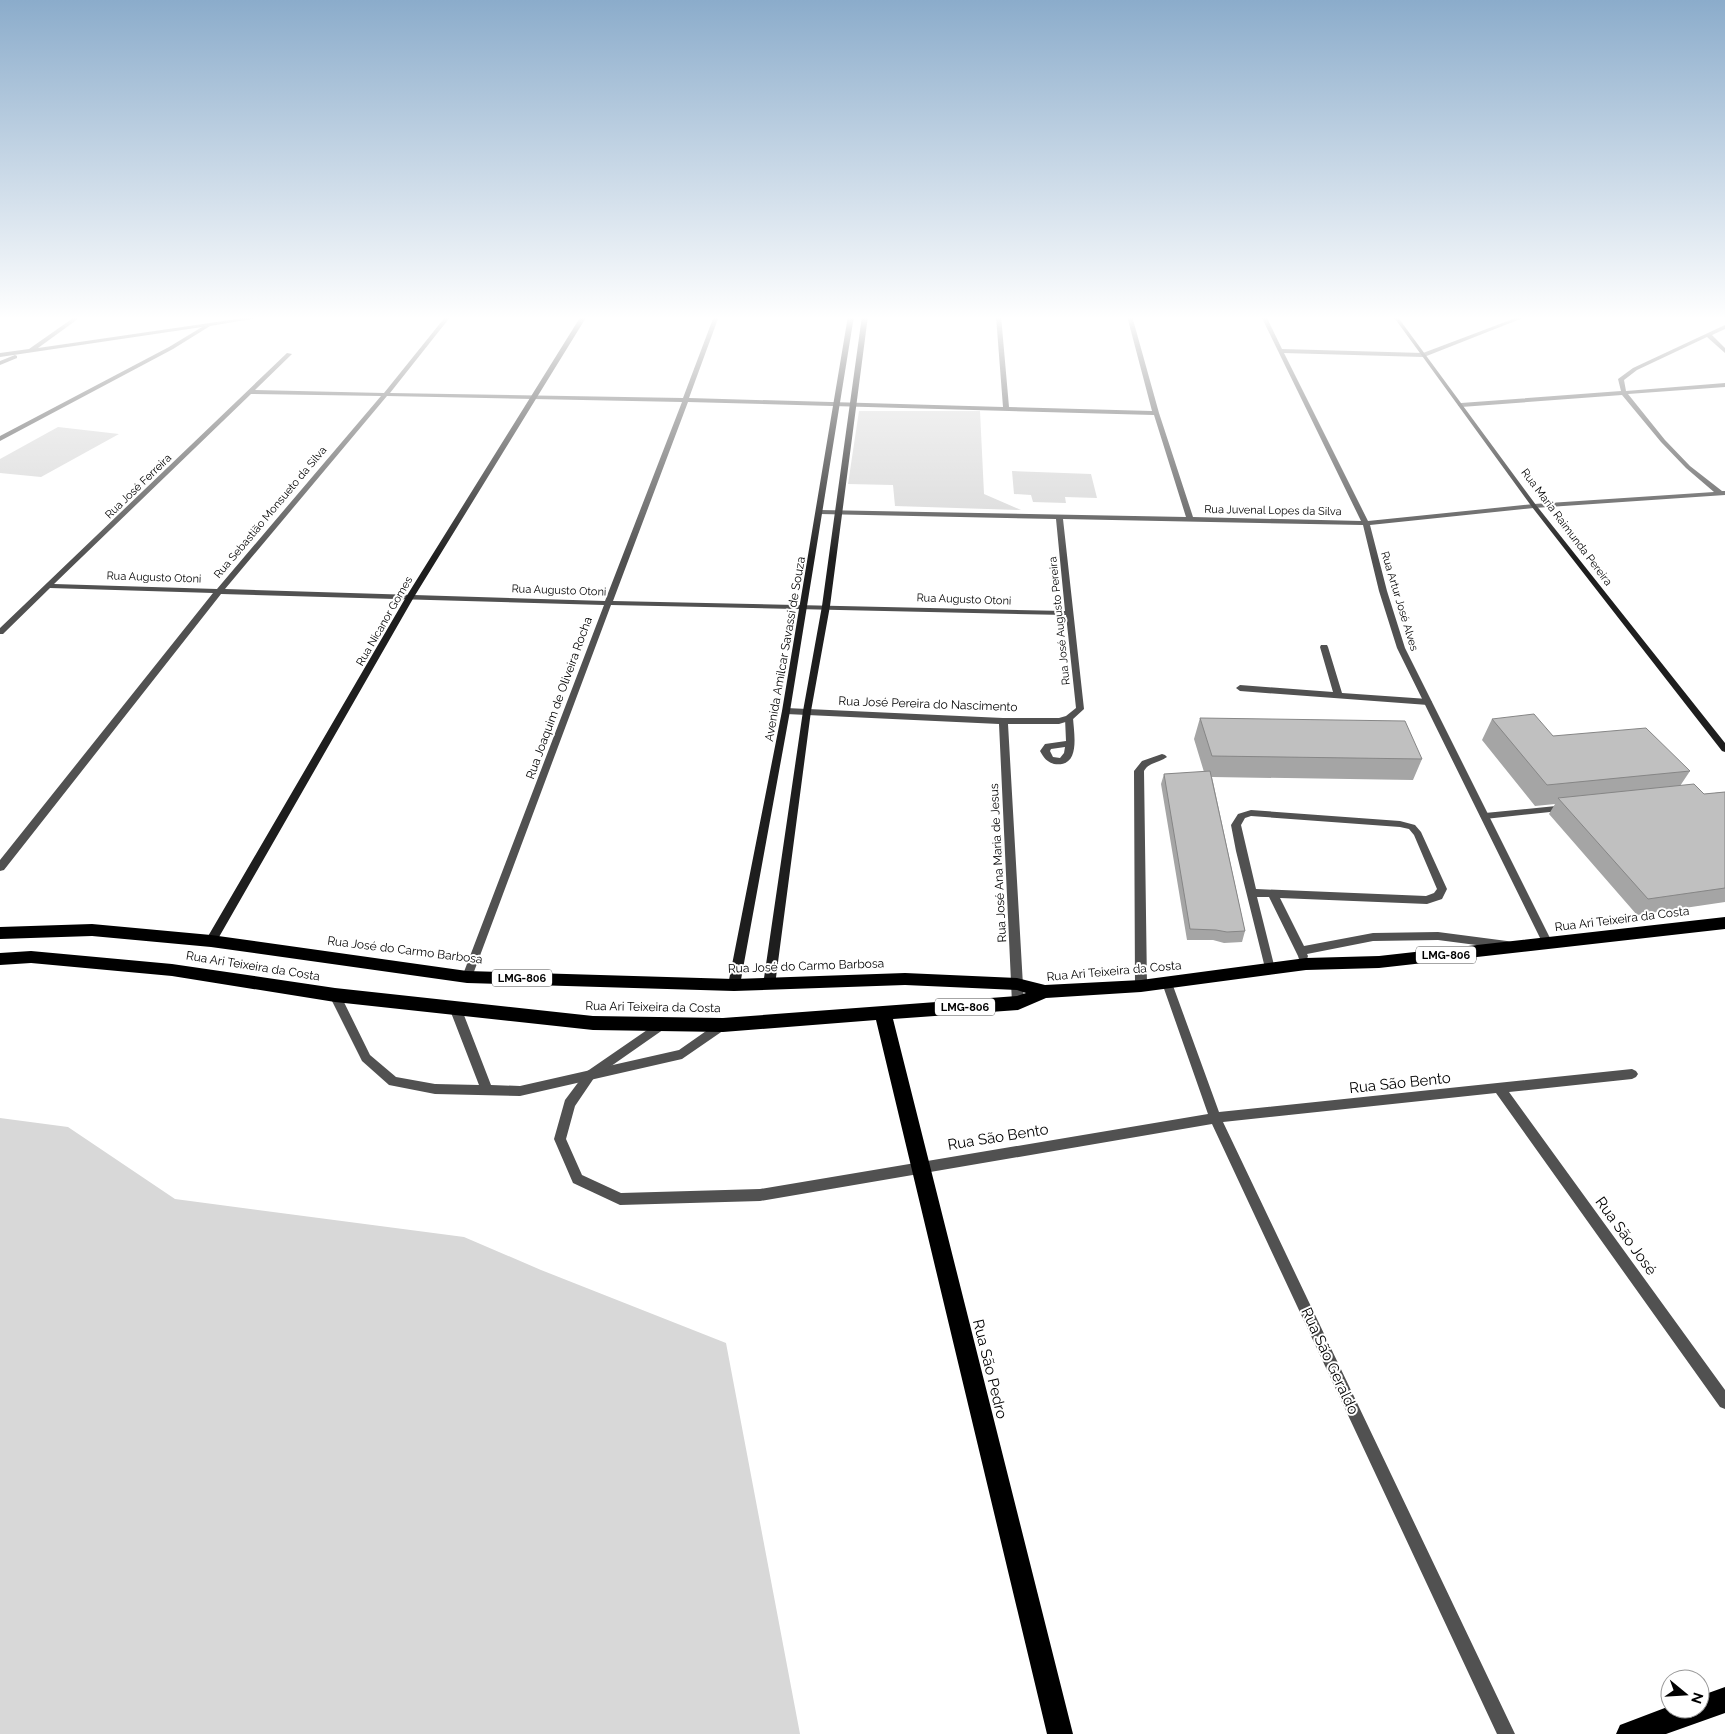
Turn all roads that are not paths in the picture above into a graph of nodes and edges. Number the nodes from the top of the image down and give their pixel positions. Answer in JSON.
{"nodes":[{"id":1,"x":80,"y":397,"type":"edge"},
{"id":2,"x":245,"y":397,"type":"edge"},
{"id":3,"x":383,"y":397,"type":"edge"},
{"id":4,"x":521,"y":397,"type":"edge"},
{"id":5,"x":533,"y":397,"type":"junction"},
{"id":6,"x":685,"y":397,"type":"edge"},
{"id":7,"x":838,"y":397,"type":"edge"},
{"id":8,"x":855,"y":397,"type":"edge"},
{"id":9,"x":1005,"y":397,"type":"edge"},
{"id":10,"x":1152,"y":397,"type":"edge"},
{"id":11,"x":1304,"y":397,"type":"edge"},
{"id":12,"x":1455,"y":397,"type":"edge"},
{"id":13,"x":1571,"y":397,"type":"edge"},
{"id":14,"x":1627,"y":397,"type":"edge"},
{"id":15,"x":684,"y":400,"type":"junction"},
{"id":16,"x":837,"y":404,"type":"junction"},
{"id":17,"x":854,"y":404,"type":"junction"},
{"id":18,"x":1461,"y":405,"type":"junction"},
{"id":19,"x":1006,"y":408,"type":"junction"},
{"id":20,"x":1156,"y":413,"type":"junction"},
{"id":21,"x":0,"y":440,"type":"edge"},
{"id":22,"x":1723,"y":494,"type":"edge"},
{"id":23,"x":1534,"y":506,"type":"junction"},
{"id":24,"x":820,"y":512,"type":"junction"},
{"id":25,"x":837,"y":513,"type":"junction"},
{"id":26,"x":1059,"y":517,"type":"junction"},
{"id":27,"x":1190,"y":520,"type":"junction"},
{"id":28,"x":1366,"y":523,"type":"junction"},
{"id":29,"x":49,"y":586,"type":"junction"},
{"id":30,"x":220,"y":590,"type":"junction"},
{"id":31,"x":410,"y":597,"type":"junction"},
{"id":32,"x":607,"y":603,"type":"junction"},
{"id":33,"x":802,"y":606,"type":"junction"},
{"id":34,"x":826,"y":606,"type":"junction"},
{"id":35,"x":1068,"y":613,"type":"junction"},
{"id":36,"x":0,"y":632,"type":"edge"},
{"id":37,"x":1324,"y":647,"type":"dead end"},
{"id":38,"x":1240,"y":688,"type":"dead end"},
{"id":39,"x":1338,"y":696,"type":"junction"},
{"id":40,"x":1428,"y":702,"type":"junction"},
{"id":41,"x":786,"y":711,"type":"junction"},
{"id":42,"x":807,"y":711,"type":"junction"},
{"id":43,"x":1069,"y":718,"type":"junction"},
{"id":44,"x":1003,"y":721,"type":"junction"},
{"id":45,"x":1069,"y":744,"type":"dead end"},
{"id":46,"x":1725,"y":749,"type":"edge"},
{"id":47,"x":1162,"y":757,"type":"dead end"},
{"id":48,"x":1574,"y":807,"type":"edge"},
{"id":49,"x":1485,"y":816,"type":"junction"},
{"id":50,"x":0,"y":866,"type":"edge"},
{"id":51,"x":1252,"y":893,"type":"junction"},
{"id":52,"x":1273,"y":894,"type":"junction"},
{"id":53,"x":1725,"y":923,"type":"edge"},
{"id":54,"x":0,"y":933,"type":"edge"},
{"id":55,"x":211,"y":941,"type":"junction"},
{"id":56,"x":1548,"y":944,"type":"junction"},
{"id":57,"x":1523,"y":947,"type":"junction"},
{"id":58,"x":1303,"y":958,"type":"junction"},
{"id":59,"x":0,"y":959,"type":"edge"},
{"id":60,"x":1270,"y":970,"type":"junction"},
{"id":61,"x":467,"y":976,"type":"junction"},
{"id":62,"x":1167,"y":983,"type":"junction"},
{"id":63,"x":1017,"y":984,"type":"junction"},
{"id":64,"x":734,"y":985,"type":"junction"},
{"id":65,"x":769,"y":985,"type":"junction"},
{"id":66,"x":1141,"y":986,"type":"junction"},
{"id":67,"x":1045,"y":992,"type":"junction"},
{"id":68,"x":335,"y":995,"type":"junction"},
{"id":69,"x":1018,"y":1003,"type":"junction"},
{"id":70,"x":456,"y":1010,"type":"junction"},
{"id":71,"x":883,"y":1014,"type":"junction"},
{"id":72,"x":662,"y":1024,"type":"junction"},
{"id":73,"x":723,"y":1025,"type":"junction"},
{"id":74,"x":1632,"y":1074,"type":"dead end"},
{"id":75,"x":590,"y":1075,"type":"junction"},
{"id":76,"x":1500,"y":1089,"type":"junction"},
{"id":77,"x":487,"y":1090,"type":"junction"},
{"id":78,"x":1215,"y":1118,"type":"junction"},
{"id":79,"x":919,"y":1167,"type":"junction"},
{"id":80,"x":1725,"y":1402,"type":"edge"},
{"id":81,"x":1725,"y":1700,"type":"edge"},
{"id":82,"x":1060,"y":1734,"type":"edge"},
{"id":83,"x":1506,"y":1734,"type":"edge"},
{"id":84,"x":1629,"y":1734,"type":"edge"}],
"edges":[{"from":1,"to":21,"type":"street"},
{"from":2,"to":29,"type":"street","name":"Rua José Ferreira"},
{"from":3,"to":30,"type":"street","name":"Rua Sebastião Monsueto da Silva"},
{"from":4,"to":5,"type":"street"},
{"from":5,"to":15,"type":"street"},
{"from":5,"to":31,"type":"street","name":"Rua Nicanor Gomes"},
{"from":6,"to":15,"type":"street","name":"Rua Joaquim de Oliveira Rocha"},
{"from":7,"to":16,"type":"street","name":"Avenida Amílcar Savassi de Souza"},
{"from":8,"to":17,"type":"street"},
{"from":9,"to":19,"type":"street"},
{"from":10,"to":20,"type":"street"},
{"from":11,"to":28,"type":"street","name":"Rua Artur José Alves"},
{"from":12,"to":18,"type":"street","name":"Rua Maria Raimunda Pereira"},
{"from":13,"to":18,"type":"street"},
{"from":14,"to":22,"type":"street"},
{"from":15,"to":16,"type":"street"},
{"from":15,"to":32,"type":"street","name":"Rua Joaquim de Oliveira Rocha"},
{"from":16,"to":17,"type":"street"},
{"from":16,"to":24,"type":"street","name":"Avenida Amílcar Savassi de Souza"},
{"from":17,"to":19,"type":"street"},
{"from":17,"to":25,"type":"street"},
{"from":18,"to":23,"type":"street","name":"Rua Maria Raimunda Pereira"},
{"from":19,"to":20,"type":"street"},
{"from":20,"to":27,"type":"street"},
{"from":22,"to":23,"type":"street","name":"Rua Juvenal Lopes da Silva"},
{"from":23,"to":28,"type":"street","name":"Rua Juvenal Lopes da Silva"},
{"from":23,"to":46,"type":"street","name":"Rua Maria Raimunda Pereira"},
{"from":24,"to":25,"type":"street","name":"Rua Juvenal Lopes da Silva"},
{"from":24,"to":33,"type":"street","name":"Avenida Amílcar Savassi de Souza"},
{"from":25,"to":26,"type":"street","name":"Rua Juvenal Lopes da Silva"},
{"from":25,"to":34,"type":"street"},
{"from":26,"to":27,"type":"street","name":"Rua Juvenal Lopes da Silva"},
{"from":26,"to":35,"type":"street","name":"Rua José Augusto Pereira"},
{"from":27,"to":28,"type":"street","name":"Rua Juvenal Lopes da Silva"},
{"from":28,"to":40,"type":"street","name":"Rua Artur José Alves"},
{"from":29,"to":30,"type":"street","name":"Rua Augusto Otoni"},
{"from":29,"to":36,"type":"street","name":"Rua José Ferreira"},
{"from":30,"to":31,"type":"street","name":"Rua Augusto Otoni"},
{"from":30,"to":50,"type":"street","name":"Rua Sebastião Monsueto da Silva"},
{"from":31,"to":32,"type":"street","name":"Rua Augusto Otoni"},
{"from":31,"to":55,"type":"street","name":"Rua Nicanor Gomes"},
{"from":32,"to":33,"type":"street","name":"Rua Augusto Otoni"},
{"from":32,"to":61,"type":"street","name":"Rua Joaquim de Oliveira Rocha"},
{"from":33,"to":34,"type":"street","name":"Rua Augusto Otoni"},
{"from":33,"to":41,"type":"street","name":"Avenida Amílcar Savassi de Souza"},
{"from":34,"to":35,"type":"street","name":"Rua Augusto Otoni"},
{"from":34,"to":42,"type":"street"},
{"from":35,"to":43,"type":"street","name":"Rua José Augusto Pereira"},
{"from":37,"to":39,"type":"street"},
{"from":38,"to":39,"type":"street"},
{"from":39,"to":40,"type":"street"},
{"from":40,"to":49,"type":"street","name":"Rua Artur José Alves"},
{"from":41,"to":42,"type":"street","name":"Rua José Pereira do Nascimento"},
{"from":41,"to":64,"type":"street","name":"Avenida Amílcar Savassi de Souza"},
{"from":42,"to":44,"type":"street","name":"Rua José Pereira do Nascimento"},
{"from":42,"to":65,"type":"street"},
{"from":43,"to":44,"type":"street","name":"Rua José Pereira do Nascimento"},
{"from":43,"to":45,"type":"street"},
{"from":44,"to":63,"type":"street","name":"Rua José Ana Maria de Jesus"},
{"from":47,"to":66,"type":"street"},
{"from":48,"to":49,"type":"street"},
{"from":49,"to":56,"type":"street","name":"Rua Artur José Alves"},
{"from":51,"to":52,"type":"street"},
{"from":51,"to":52,"type":"street"},
{"from":51,"to":60,"type":"street"},
{"from":52,"to":58,"type":"street"},
{"from":53,"to":56,"type":"highway","name":"Rua Ari Teixeira da Costa","number":"LMG-806"},
{"from":54,"to":55,"type":"highway","name":"Rua José do Carmo Barbosa","number":"LMG-806"},
{"from":55,"to":61,"type":"highway","name":"Rua José do Carmo Barbosa","number":"LMG-806"},
{"from":56,"to":57,"type":"highway","name":"Rua Ari Teixeira da Costa","number":"LMG-806"},
{"from":57,"to":58,"type":"highway","name":"Rua Ari Teixeira da Costa","number":"LMG-806"},
{"from":57,"to":58,"type":"street","name":"Rua Ari Teixeira da Costa"},
{"from":58,"to":60,"type":"highway","name":"Rua Ari Teixeira da Costa","number":"LMG-806"},
{"from":59,"to":68,"type":"highway","name":"Rua Ari Teixeira da Costa","number":"LMG-806"},
{"from":60,"to":62,"type":"highway","name":"Rua Ari Teixeira da Costa","number":"LMG-806"},
{"from":61,"to":64,"type":"highway","name":"Rua José do Carmo Barbosa","number":"LMG-806"},
{"from":62,"to":66,"type":"highway","name":"Rua Ari Teixeira da Costa","number":"LMG-806"},
{"from":62,"to":78,"type":"street","name":"Rua São Geraldo"},
{"from":63,"to":65,"type":"highway","name":"Rua José do Carmo Barbosa","number":"LMG-806"},
{"from":63,"to":67,"type":"highway","name":"Rua José do Carmo Barbosa","number":"LMG-806"},
{"from":63,"to":69,"type":"street","name":"Rua José Ana Maria de Jesus"},
{"from":64,"to":65,"type":"highway","name":"Rua José do Carmo Barbosa","number":"LMG-806"},
{"from":66,"to":67,"type":"highway","name":"Rua Ari Teixeira da Costa","number":"LMG-806"},
{"from":67,"to":69,"type":"highway","name":"Rua Ari Teixeira da Costa","number":"LMG-806"},
{"from":68,"to":70,"type":"highway","name":"Rua Ari Teixeira da Costa","number":"LMG-806"},
{"from":68,"to":77,"type":"street"},
{"from":69,"to":71,"type":"highway","name":"Rua Ari Teixeira da Costa","number":"LMG-806"},
{"from":70,"to":72,"type":"highway","name":"Rua Ari Teixeira da Costa","number":"LMG-806"},
{"from":70,"to":77,"type":"street"},
{"from":71,"to":73,"type":"highway","name":"Rua Ari Teixeira da Costa","number":"LMG-806"},
{"from":71,"to":79,"type":"highway","name":"Rua São Pedro"},
{"from":72,"to":73,"type":"highway","name":"Rua Ari Teixeira da Costa","number":"LMG-806"},
{"from":72,"to":75,"type":"street","name":"Rua São Bento"},
{"from":73,"to":75,"type":"street"},
{"from":74,"to":76,"type":"street","name":"Rua São Bento"},
{"from":75,"to":77,"type":"street"},
{"from":75,"to":79,"type":"street","name":"Rua São Bento"},
{"from":76,"to":78,"type":"street","name":"Rua São Bento"},
{"from":76,"to":80,"type":"street","name":"Rua São José"},
{"from":78,"to":79,"type":"street","name":"Rua São Bento"},
{"from":78,"to":83,"type":"street","name":"Rua São Geraldo"},
{"from":79,"to":82,"type":"highway","name":"Rua São Pedro"},
{"from":81,"to":84,"type":"highway"}]}
